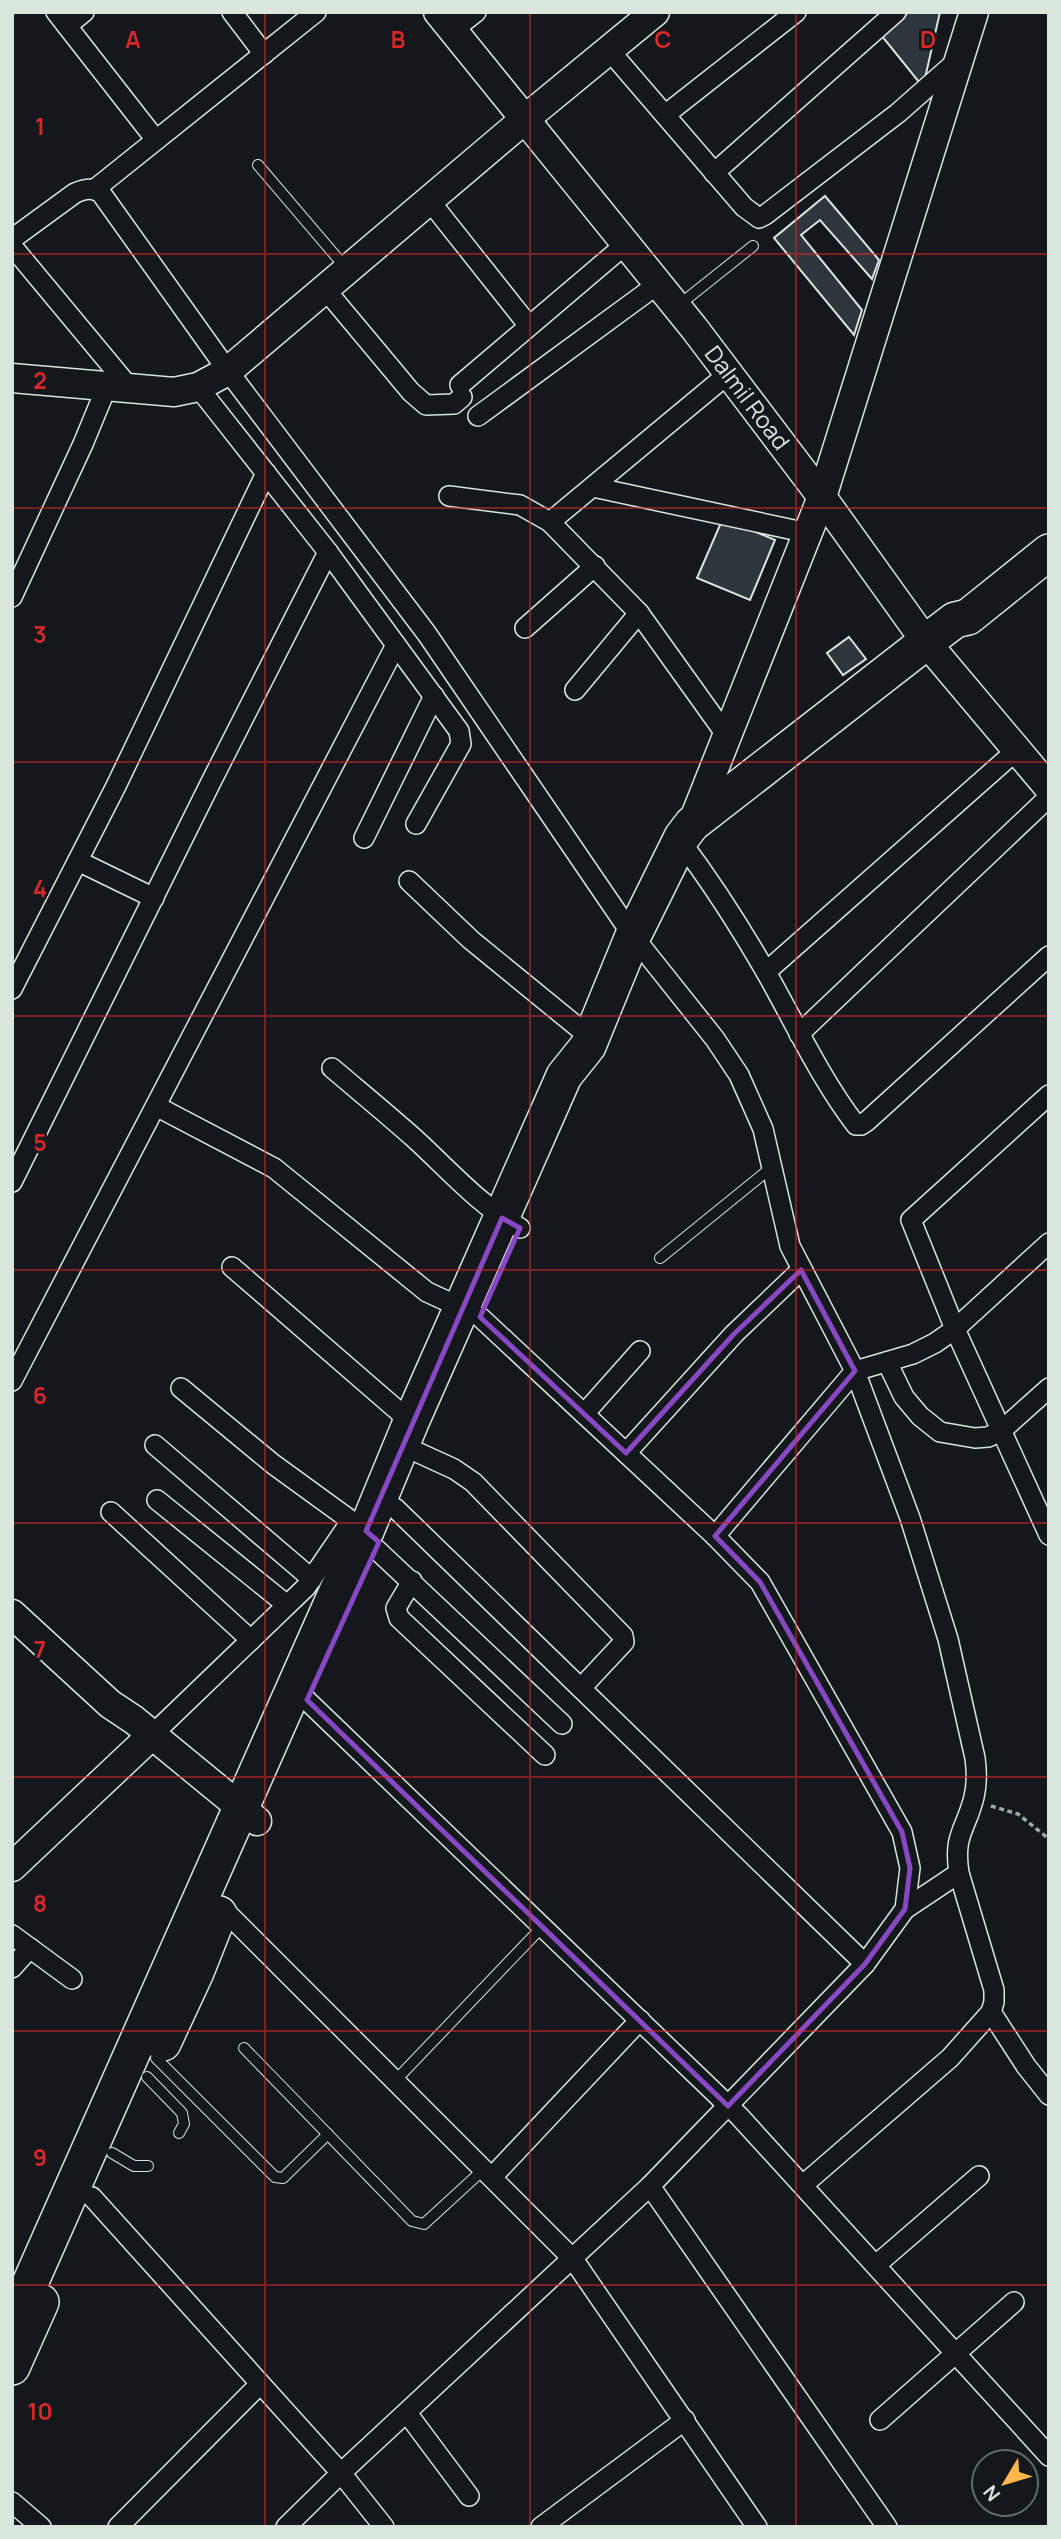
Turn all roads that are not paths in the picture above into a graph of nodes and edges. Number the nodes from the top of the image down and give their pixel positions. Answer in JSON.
{"nodes":[{"id":1,"x":84,"y":12,"type":"edge"},
{"id":2,"x":232,"y":12,"type":"edge"},
{"id":3,"x":316,"y":12,"type":"edge"},
{"id":4,"x":476,"y":12,"type":"edge"},
{"id":5,"x":655,"y":12,"type":"edge"},
{"id":6,"x":796,"y":12,"type":"edge"},
{"id":7,"x":896,"y":12,"type":"edge"},
{"id":8,"x":974,"y":12,"type":"edge"},
{"id":9,"x":61,"y":19,"type":"edge"},
{"id":10,"x":445,"y":21,"type":"edge"},
{"id":11,"x":609,"y":50,"type":"junction"},
{"id":12,"x":264,"y":54,"type":"junction"},
{"id":13,"x":960,"y":58,"type":"junction"},
{"id":14,"x":665,"y":115,"type":"junction"},
{"id":15,"x":525,"y":119,"type":"junction"},
{"id":16,"x":156,"y":140,"type":"junction"},
{"id":17,"x":258,"y":165,"type":"dead end"},
{"id":18,"x":714,"y":173,"type":"junction"},
{"id":19,"x":95,"y":189,"type":"junction"},
{"id":20,"x":429,"y":200,"type":"junction"},
{"id":21,"x":12,"y":239,"type":"edge"},
{"id":22,"x":626,"y":244,"type":"junction"},
{"id":23,"x":12,"y":246,"type":"edge"},
{"id":24,"x":753,"y":246,"type":"dead end"},
{"id":25,"x":348,"y":270,"type":"junction"},
{"id":26,"x":658,"y":284,"type":"junction"},
{"id":27,"x":325,"y":289,"type":"junction"},
{"id":28,"x":677,"y":307,"type":"junction"},
{"id":29,"x":529,"y":326,"type":"junction"},
{"id":30,"x":228,"y":371,"type":"junction"},
{"id":31,"x":729,"y":374,"type":"junction"},
{"id":32,"x":12,"y":378,"type":"edge"},
{"id":33,"x":118,"y":387,"type":"junction"},
{"id":34,"x":198,"y":387,"type":"junction"},
{"id":35,"x":478,"y":416,"type":"dead end"},
{"id":36,"x":265,"y":473,"type":"junction"},
{"id":37,"x":593,"y":486,"type":"junction"},
{"id":38,"x":449,"y":496,"type":"dead end"},
{"id":39,"x":822,"y":497,"type":"junction"},
{"id":40,"x":550,"y":522,"type":"junction"},
{"id":41,"x":808,"y":533,"type":"junction"},
{"id":42,"x":1039,"y":550,"type":"edge"},
{"id":43,"x":328,"y":552,"type":"junction"},
{"id":44,"x":595,"y":566,"type":"junction"},
{"id":45,"x":12,"y":597,"type":"edge"},
{"id":46,"x":639,"y":613,"type":"junction"},
{"id":47,"x":525,"y":628,"type":"dead end"},
{"id":48,"x":926,"y":642,"type":"junction"},
{"id":49,"x":396,"y":645,"type":"junction"},
{"id":50,"x":575,"y":690,"type":"dead end"},
{"id":51,"x":434,"y":696,"type":"junction"},
{"id":52,"x":727,"y":736,"type":"junction"},
{"id":53,"x":1018,"y":749,"type":"junction"},
{"id":54,"x":1049,"y":789,"type":"edge"},
{"id":55,"x":1049,"y":797,"type":"edge"},
{"id":56,"x":415,"y":824,"type":"dead end"},
{"id":57,"x":686,"y":833,"type":"junction"},
{"id":58,"x":364,"y":838,"type":"dead end"},
{"id":59,"x":78,"y":861,"type":"junction"},
{"id":60,"x":409,"y":881,"type":"dead end"},
{"id":61,"x":154,"y":898,"type":"junction"},
{"id":62,"x":633,"y":936,"type":"junction"},
{"id":63,"x":1049,"y":956,"type":"edge"},
{"id":64,"x":766,"y":972,"type":"junction"},
{"id":65,"x":12,"y":989,"type":"edge"},
{"id":66,"x":799,"y":1034,"type":"junction"},
{"id":67,"x":589,"y":1042,"type":"junction"},
{"id":68,"x":332,"y":1068,"type":"dead end"},
{"id":69,"x":1049,"y":1095,"type":"edge"},
{"id":70,"x":156,"y":1106,"type":"junction"},
{"id":71,"x":772,"y":1167,"type":"junction"},
{"id":72,"x":12,"y":1182,"type":"edge"},
{"id":73,"x":511,"y":1223,"type":"junction"},
{"id":74,"x":1049,"y":1243,"type":"edge"},
{"id":75,"x":660,"y":1258,"type":"dead end"},
{"id":76,"x":232,"y":1267,"type":"dead end"},
{"id":77,"x":801,"y":1270,"type":"junction"},
{"id":78,"x":471,"y":1313,"type":"junction"},
{"id":79,"x":955,"y":1329,"type":"junction"},
{"id":80,"x":640,"y":1350,"type":"dead end"},
{"id":81,"x":887,"y":1363,"type":"junction"},
{"id":82,"x":855,"y":1371,"type":"junction"},
{"id":83,"x":12,"y":1381,"type":"edge"},
{"id":84,"x":181,"y":1388,"type":"dead end"},
{"id":85,"x":1049,"y":1388,"type":"edge"},
{"id":86,"x":584,"y":1413,"type":"junction"},
{"id":87,"x":1001,"y":1431,"type":"junction"},
{"id":88,"x":415,"y":1437,"type":"junction"},
{"id":89,"x":155,"y":1445,"type":"dead end"},
{"id":90,"x":626,"y":1453,"type":"junction"},
{"id":91,"x":157,"y":1500,"type":"dead end"},
{"id":92,"x":395,"y":1508,"type":"junction"},
{"id":93,"x":111,"y":1511,"type":"dead end"},
{"id":94,"x":1049,"y":1535,"type":"edge"},
{"id":95,"x":368,"y":1536,"type":"junction"},
{"id":96,"x":715,"y":1536,"type":"junction"},
{"id":97,"x":312,"y":1579,"type":"junction"},
{"id":98,"x":412,"y":1581,"type":"junction"},
{"id":99,"x":12,"y":1593,"type":"edge"},
{"id":100,"x":287,"y":1605,"type":"junction"},
{"id":101,"x":12,"y":1614,"type":"edge"},
{"id":102,"x":251,"y":1640,"type":"junction"},
{"id":103,"x":581,"y":1688,"type":"junction"},
{"id":104,"x":301,"y":1694,"type":"junction"},
{"id":105,"x":562,"y":1724,"type":"dead end"},
{"id":106,"x":143,"y":1728,"type":"junction"},
{"id":107,"x":545,"y":1755,"type":"dead end"},
{"id":108,"x":249,"y":1815,"type":"junction"},
{"id":109,"x":16,"y":1858,"type":"edge"},
{"id":110,"x":958,"y":1873,"type":"junction"},
{"id":111,"x":222,"y":1908,"type":"junction"},
{"id":112,"x":905,"y":1909,"type":"junction"},
{"id":113,"x":543,"y":1926,"type":"junction"},
{"id":114,"x":12,"y":1935,"type":"edge"},
{"id":115,"x":30,"y":1948,"type":"junction"},
{"id":116,"x":865,"y":1964,"type":"junction"},
{"id":117,"x":12,"y":1968,"type":"edge"},
{"id":118,"x":72,"y":1979,"type":"dead end"},
{"id":119,"x":991,"y":2012,"type":"junction"},
{"id":120,"x":640,"y":2020,"type":"junction"},
{"id":121,"x":244,"y":2048,"type":"dead end"},
{"id":122,"x":152,"y":2067,"type":"junction"},
{"id":123,"x":395,"y":2081,"type":"junction"},
{"id":124,"x":1049,"y":2095,"type":"edge"},
{"id":125,"x":728,"y":2106,"type":"junction"},
{"id":126,"x":179,"y":2133,"type":"dead end"},
{"id":127,"x":328,"y":2134,"type":"junction"},
{"id":128,"x":112,"y":2153,"type":"junction"},
{"id":129,"x":148,"y":2166,"type":"dead end"},
{"id":130,"x":488,"y":2173,"type":"junction"},
{"id":131,"x":979,"y":2176,"type":"dead end"},
{"id":132,"x":803,"y":2185,"type":"junction"},
{"id":133,"x":650,"y":2186,"type":"junction"},
{"id":134,"x":92,"y":2197,"type":"junction"},
{"id":135,"x":573,"y":2259,"type":"junction"},
{"id":136,"x":876,"y":2266,"type":"junction"},
{"id":137,"x":1014,"y":2302,"type":"dead end"},
{"id":138,"x":12,"y":2324,"type":"edge"},
{"id":139,"x":955,"y":2352,"type":"junction"},
{"id":140,"x":12,"y":2367,"type":"edge"},
{"id":141,"x":260,"y":2384,"type":"junction"},
{"id":142,"x":407,"y":2413,"type":"junction"},
{"id":143,"x":685,"y":2420,"type":"junction"},
{"id":144,"x":880,"y":2420,"type":"dead end"},
{"id":145,"x":1049,"y":2456,"type":"edge"},
{"id":146,"x":341,"y":2473,"type":"junction"},
{"id":147,"x":469,"y":2496,"type":"dead end"},
{"id":148,"x":12,"y":2502,"type":"edge"},
{"id":149,"x":41,"y":2527,"type":"edge"},
{"id":150,"x":118,"y":2527,"type":"edge"},
{"id":151,"x":286,"y":2527,"type":"edge"},
{"id":152,"x":384,"y":2527,"type":"edge"},
{"id":153,"x":541,"y":2527,"type":"edge"},
{"id":154,"x":757,"y":2527,"type":"edge"},
{"id":155,"x":887,"y":2527,"type":"edge"}],
"edges":[{"from":1,"to":9,"type":"street"},
{"from":2,"to":12,"type":"street"},
{"from":3,"to":12,"type":"street"},
{"from":4,"to":10,"type":"street"},
{"from":5,"to":11,"type":"street"},
{"from":6,"to":14,"type":"street"},
{"from":7,"to":18,"type":"street"},
{"from":8,"to":13,"type":"street"},
{"from":9,"to":16,"type":"street"},
{"from":10,"to":15,"type":"street","name":"Dalmil Road"},
{"from":11,"to":14,"type":"street"},
{"from":11,"to":15,"type":"street"},
{"from":12,"to":16,"type":"street"},
{"from":13,"to":18,"type":"street"},
{"from":13,"to":39,"type":"street"},
{"from":14,"to":18,"type":"street"},
{"from":15,"to":20,"type":"street"},
{"from":15,"to":22,"type":"street","name":"Dalmil Road"},
{"from":16,"to":19,"type":"street"},
{"from":17,"to":25,"type":"lane"},
{"from":19,"to":21,"type":"street"},
{"from":19,"to":30,"type":"street"},
{"from":20,"to":25,"type":"street"},
{"from":20,"to":29,"type":"street"},
{"from":22,"to":26,"type":"street","name":"Dalmil Road"},
{"from":22,"to":29,"type":"street"},
{"from":23,"to":33,"type":"street"},
{"from":24,"to":28,"type":"lane"},
{"from":25,"to":27,"type":"street"},
{"from":26,"to":28,"type":"street","name":"Dalmil Road"},
{"from":26,"to":35,"type":"street"},
{"from":27,"to":29,"type":"street"},
{"from":27,"to":30,"type":"street"},
{"from":28,"to":31,"type":"street","name":"Dalmil Road"},
{"from":30,"to":34,"type":"street"},
{"from":30,"to":62,"type":"street"},
{"from":31,"to":37,"type":"street"},
{"from":31,"to":39,"type":"street","name":"Dalmil Road"},
{"from":32,"to":33,"type":"street"},
{"from":33,"to":34,"type":"street"},
{"from":33,"to":45,"type":"street"},
{"from":34,"to":36,"type":"street"},
{"from":36,"to":43,"type":"street"},
{"from":36,"to":59,"type":"street"},
{"from":37,"to":40,"type":"street"},
{"from":37,"to":41,"type":"street"},
{"from":38,"to":40,"type":"street"},
{"from":39,"to":41,"type":"street"},
{"from":39,"to":48,"type":"street","name":"Dalmil Road"},
{"from":40,"to":44,"type":"street"},
{"from":41,"to":52,"type":"street"},
{"from":42,"to":48,"type":"highway"},
{"from":43,"to":49,"type":"street"},
{"from":43,"to":61,"type":"street"},
{"from":44,"to":46,"type":"street"},
{"from":44,"to":47,"type":"street"},
{"from":46,"to":50,"type":"street"},
{"from":46,"to":52,"type":"street"},
{"from":48,"to":53,"type":"street","name":"Dalmil Road"},
{"from":48,"to":57,"type":"highway"},
{"from":49,"to":51,"type":"street"},
{"from":49,"to":70,"type":"street"},
{"from":51,"to":56,"type":"street"},
{"from":51,"to":58,"type":"street"},
{"from":52,"to":57,"type":"street"},
{"from":53,"to":54,"type":"street","name":"Dalmil Road"},
{"from":53,"to":64,"type":"street"},
{"from":55,"to":66,"type":"street"},
{"from":57,"to":62,"type":"highway"},
{"from":57,"to":64,"type":"street"},
{"from":59,"to":61,"type":"street"},
{"from":59,"to":65,"type":"street"},
{"from":60,"to":67,"type":"street"},
{"from":61,"to":72,"type":"street"},
{"from":62,"to":67,"type":"highway"},
{"from":62,"to":71,"type":"street"},
{"from":63,"to":66,"type":"street"},
{"from":64,"to":66,"type":"street"},
{"from":67,"to":73,"type":"highway"},
{"from":68,"to":73,"type":"street"},
{"from":69,"to":79,"type":"street"},
{"from":70,"to":78,"type":"street"},
{"from":70,"to":83,"type":"street"},
{"from":71,"to":75,"type":"lane"},
{"from":71,"to":77,"type":"street"},
{"from":73,"to":78,"type":"highway"},
{"from":74,"to":79,"type":"street"},
{"from":76,"to":88,"type":"street"},
{"from":77,"to":82,"type":"street"},
{"from":77,"to":90,"type":"street"},
{"from":78,"to":86,"type":"street"},
{"from":78,"to":88,"type":"highway"},
{"from":79,"to":81,"type":"street"},
{"from":79,"to":87,"type":"street"},
{"from":80,"to":86,"type":"street"},
{"from":81,"to":82,"type":"street"},
{"from":81,"to":87,"type":"street"},
{"from":82,"to":96,"type":"street"},
{"from":82,"to":110,"type":"street"},
{"from":84,"to":95,"type":"street"},
{"from":85,"to":87,"type":"street"},
{"from":86,"to":90,"type":"street"},
{"from":87,"to":94,"type":"street"},
{"from":88,"to":92,"type":"highway"},
{"from":88,"to":95,"type":"highway"},
{"from":88,"to":103,"type":"street"},
{"from":89,"to":97,"type":"street"},
{"from":90,"to":96,"type":"street"},
{"from":91,"to":100,"type":"street"},
{"from":92,"to":95,"type":"highway"},
{"from":92,"to":103,"type":"street"},
{"from":93,"to":102,"type":"street"},
{"from":95,"to":97,"type":"street"},
{"from":95,"to":98,"type":"street"},
{"from":95,"to":104,"type":"highway"},
{"from":96,"to":112,"type":"street"},
{"from":97,"to":100,"type":"street"},
{"from":98,"to":105,"type":"street"},
{"from":98,"to":107,"type":"street"},
{"from":99,"to":106,"type":"street"},
{"from":100,"to":102,"type":"street"},
{"from":101,"to":106,"type":"street"},
{"from":102,"to":106,"type":"street"},
{"from":103,"to":116,"type":"street"},
{"from":104,"to":108,"type":"highway"},
{"from":104,"to":113,"type":"street"},
{"from":106,"to":108,"type":"street"},
{"from":106,"to":109,"type":"street"},
{"from":108,"to":111,"type":"highway"},
{"from":108,"to":138,"type":"highway"},
{"from":110,"to":112,"type":"street"},
{"from":110,"to":119,"type":"street"},
{"from":111,"to":122,"type":"highway"},
{"from":111,"to":123,"type":"street"},
{"from":112,"to":116,"type":"street"},
{"from":113,"to":120,"type":"street"},
{"from":113,"to":123,"type":"lane"},
{"from":114,"to":115,"type":"street"},
{"from":115,"to":117,"type":"street"},
{"from":115,"to":118,"type":"street"},
{"from":116,"to":125,"type":"street"},
{"from":119,"to":124,"type":"street"},
{"from":119,"to":132,"type":"street"},
{"from":120,"to":125,"type":"street"},
{"from":120,"to":130,"type":"street"},
{"from":121,"to":127,"type":"lane"},
{"from":122,"to":126,"type":"lane"},
{"from":122,"to":127,"type":"lane"},
{"from":122,"to":128,"type":"highway"},
{"from":123,"to":130,"type":"street"},
{"from":125,"to":132,"type":"street"},
{"from":125,"to":133,"type":"street"},
{"from":127,"to":130,"type":"lane"},
{"from":128,"to":129,"type":"lane"},
{"from":128,"to":134,"type":"highway"},
{"from":130,"to":135,"type":"street"},
{"from":131,"to":136,"type":"street"},
{"from":132,"to":136,"type":"street"},
{"from":133,"to":135,"type":"street"},
{"from":133,"to":155,"type":"street"},
{"from":134,"to":140,"type":"highway"},
{"from":134,"to":141,"type":"street"},
{"from":135,"to":142,"type":"street"},
{"from":135,"to":143,"type":"street"},
{"from":136,"to":139,"type":"street"},
{"from":137,"to":139,"type":"street"},
{"from":139,"to":144,"type":"street"},
{"from":139,"to":145,"type":"street"},
{"from":141,"to":146,"type":"street"},
{"from":141,"to":150,"type":"street"},
{"from":142,"to":146,"type":"street"},
{"from":142,"to":147,"type":"street"},
{"from":143,"to":153,"type":"street"},
{"from":143,"to":154,"type":"street"},
{"from":146,"to":151,"type":"street"},
{"from":146,"to":152,"type":"street"},
{"from":148,"to":149,"type":"street"}]}
